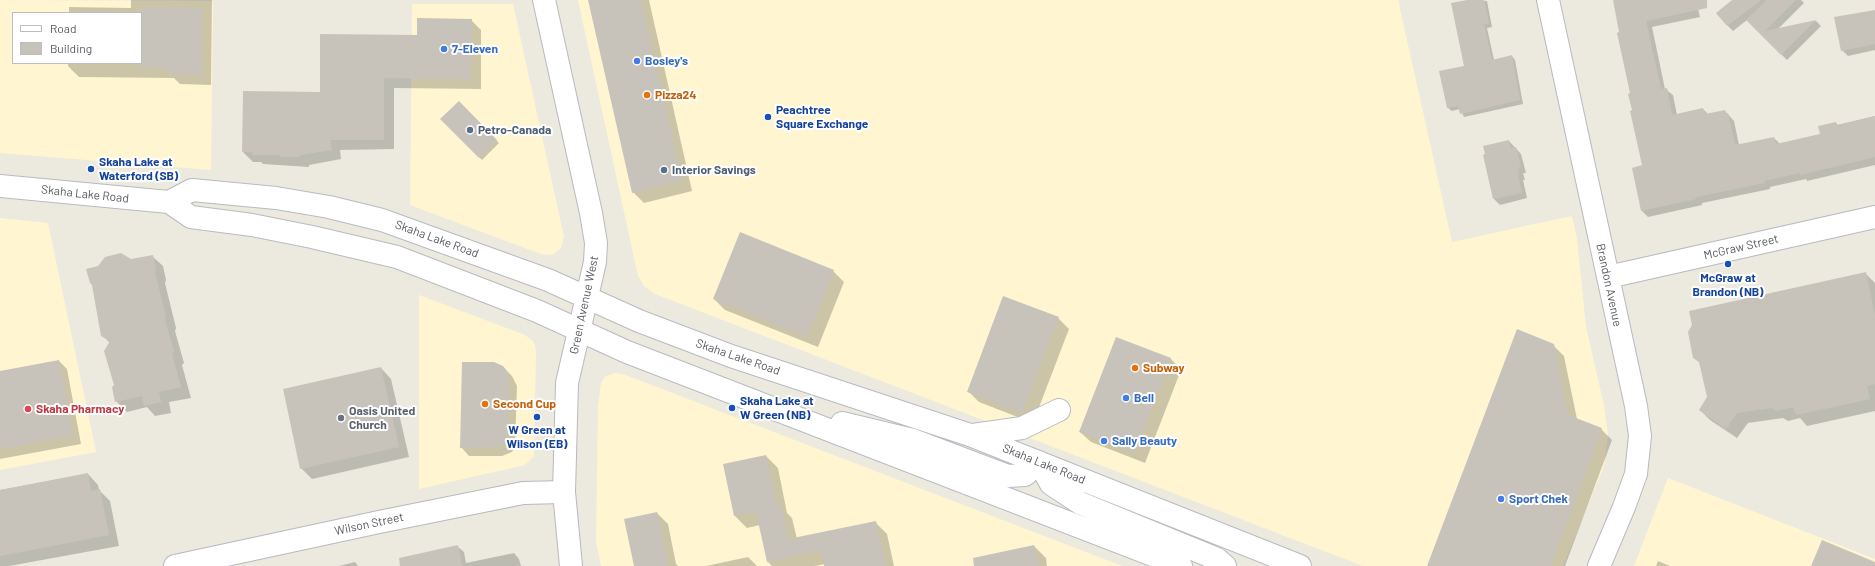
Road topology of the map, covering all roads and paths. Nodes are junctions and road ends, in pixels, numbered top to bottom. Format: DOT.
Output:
graph roads {
  1 [pos="544,0"];
  2 [pos="1548,0"];
  3 [pos="0,186"];
  4 [pos="170,202"];
  5 [pos="1875,217"];
  6 [pos="1608,277"];
  7 [pos="586,297"];
  8 [pos="579,330"];
  9 [pos="758,403"];
  10 [pos="1059,410"];
  11 [pos="970,435"];
  12 [pos="1039,462"];
  13 [pos="564,492"];
  14 [pos="216,561"];
  15 [pos="175,566"];
  16 [pos="571,566"];
  17 [pos="1181,566"];
  18 [pos="1225,566"];
  19 [pos="1300,566"];
  20 [pos="1599,566"];
  1 -- 7 [label="main road, Green Avenue West"];
  2 -- 6 [label="main road, Brandon Avenue"];
  3 -- 4 [label="main road, Skaha Lake Road"];
  4 -- 7 [label="main road, Skaha Lake Road"];
  4 -- 8 [label="main road"];
  5 -- 6 [label="main road, McGraw Street"];
  6 -- 20 [label="main road, Brandon Avenue"];
  7 -- 8 [label="main road, Green Avenue West"];
  7 -- 11 [label="main road, Skaha Lake Road"];
  8 -- 9 [label="main road"];
  8 -- 13 [label="main road, Green Avenue West"];
  9 -- 12 [label="main road"];
  9 -- 17 [label="main road"];
  10 -- 11 [label="main road"];
  11 -- 12 [label="main road, Skaha Lake Road"];
  12 -- 18 [label="main road"];
  12 -- 19 [label="main road, Skaha Lake Road"];
  13 -- 14 [label="main road, Wilson Street"];
  13 -- 16 [label="main road, Green Avenue West"];
  14 -- 15 [label="main road, Wilson Street"];
}
